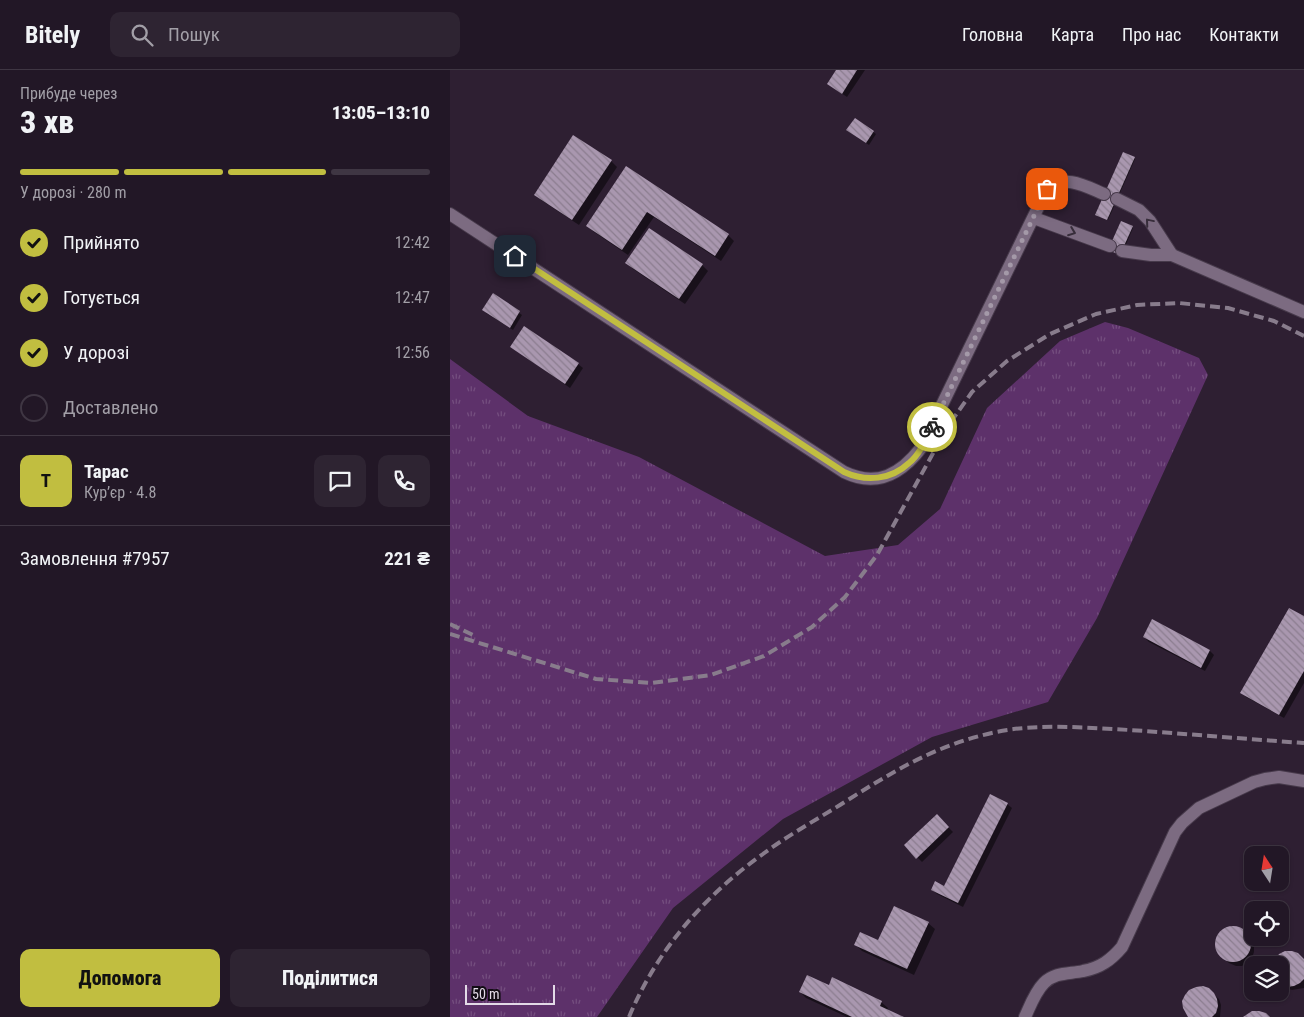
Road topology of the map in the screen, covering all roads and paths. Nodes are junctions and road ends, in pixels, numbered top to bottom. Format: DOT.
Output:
graph roads {
  1 [pos="1104,194"];
  2 [pos="1117,199"];
  3 [pos="450,214"];
  4 [pos="1034,218"];
  5 [pos="1172,254"];
  6 [pos="1304,312"];
  7 [pos="1304,781"];
  8 [pos="1025,1017"];
  1 -- 4 [label="street"];
  5 -- 2 [label="street, one-way"];
  3 -- 4 [label="street"];
  4 -- 5 [label="street, one-way"];
  5 -- 6 [label="street"];
  7 -- 8 [label="street"];
}
